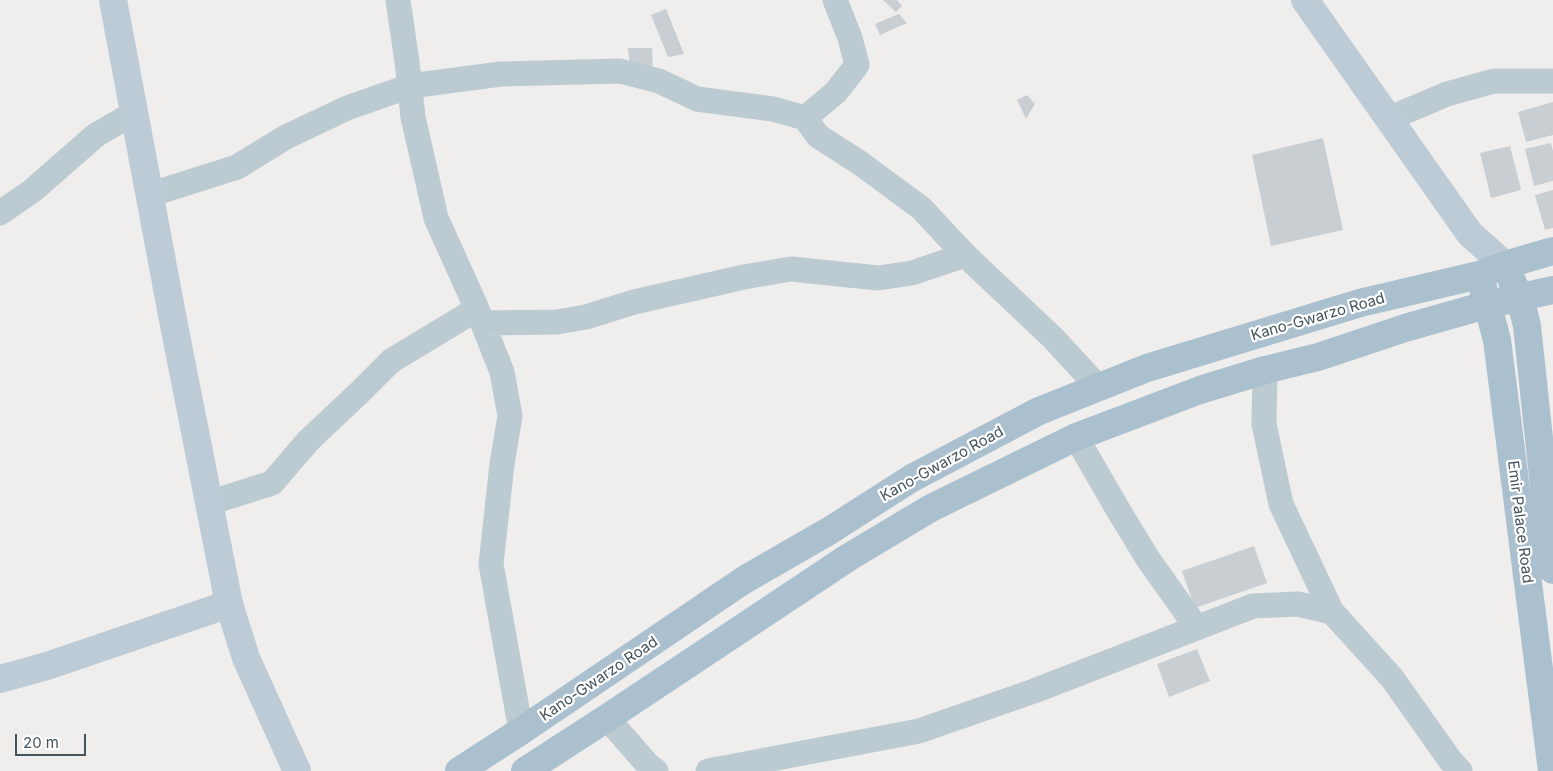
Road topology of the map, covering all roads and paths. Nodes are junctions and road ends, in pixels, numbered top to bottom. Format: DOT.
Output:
graph roads {
  1 [pos="113,0"];
  2 [pos="398,0"];
  3 [pos="835,0"];
  4 [pos="1304,0"];
  5 [pos="1553,81"];
  6 [pos="410,86"];
  7 [pos="134,113"];
  8 [pos="805,118"];
  9 [pos="1388,119"];
  10 [pos="149,195"];
  11 [pos="0,213"];
  12 [pos="1470,234"];
  13 [pos="1553,251"];
  14 [pos="966,255"];
  15 [pos="1505,265"];
  16 [pos="1479,274"];
  17 [pos="1553,290"];
  18 [pos="1520,298"];
  19 [pos="1486,305"];
  20 [pos="480,316"];
  21 [pos="1265,370"];
  22 [pos="1099,388"];
  23 [pos="1076,437"];
  24 [pos="209,503"];
  25 [pos="1553,570"];
  26 [pos="229,604"];
  27 [pos="1332,612"];
  28 [pos="1197,628"];
  29 [pos="0,679"];
  30 [pos="607,718"];
  31 [pos="521,731"];
  32 [pos="297,771"];
  33 [pos="459,771"];
  34 [pos="525,771"];
  35 [pos="656,771"];
  36 [pos="708,771"];
  37 [pos="1460,771"];
  38 [pos="1552,771"];
  1 -- 7 [label="street"];
  2 -- 6 [label="street"];
  3 -- 8 [label="street"];
  4 -- 9 [label="street"];
  5 -- 9 [label="street"];
  6 -- 8 [label="street"];
  6 -- 10 [label="street"];
  6 -- 20 [label="street"];
  7 -- 10 [label="street"];
  7 -- 11 [label="street"];
  8 -- 14 [label="street"];
  9 -- 12 [label="street"];
  10 -- 24 [label="street"];
  12 -- 15 [label="street"];
  12 -- 16 [label="street"];
  13 -- 15 [label="main road, Kano-Gwarzo Road"];
  14 -- 20 [label="street"];
  14 -- 22 [label="street"];
  15 -- 16 [label="main road, Kano-Gwarzo Road"];
  15 -- 18 [label="main road, Emir Palace Road"];
  16 -- 19 [label="main road, Emir Palace Road"];
  16 -- 22 [label="main road, Kano-Gwarzo Road"];
  17 -- 18 [label="main road"];
  18 -- 19 [label="main road"];
  18 -- 25 [label="main road, Emir Palace Road"];
  19 -- 21 [label="main road"];
  19 -- 38 [label="main road, Emir Palace Road"];
  20 -- 24 [label="street"];
  20 -- 31 [label="street"];
  21 -- 23 [label="main road"];
  21 -- 27 [label="street"];
  22 -- 31 [label="main road, Kano-Gwarzo Road"];
  23 -- 28 [label="street"];
  23 -- 30 [label="main road"];
  24 -- 26 [label="street"];
  26 -- 29 [label="street"];
  26 -- 32 [label="street"];
  27 -- 28 [label="street"];
  27 -- 37 [label="street"];
  28 -- 36 [label="street"];
  30 -- 34 [label="main road"];
  30 -- 35 [label="street"];
  31 -- 33 [label="main road, Kano-Gwarzo Road"];
}
